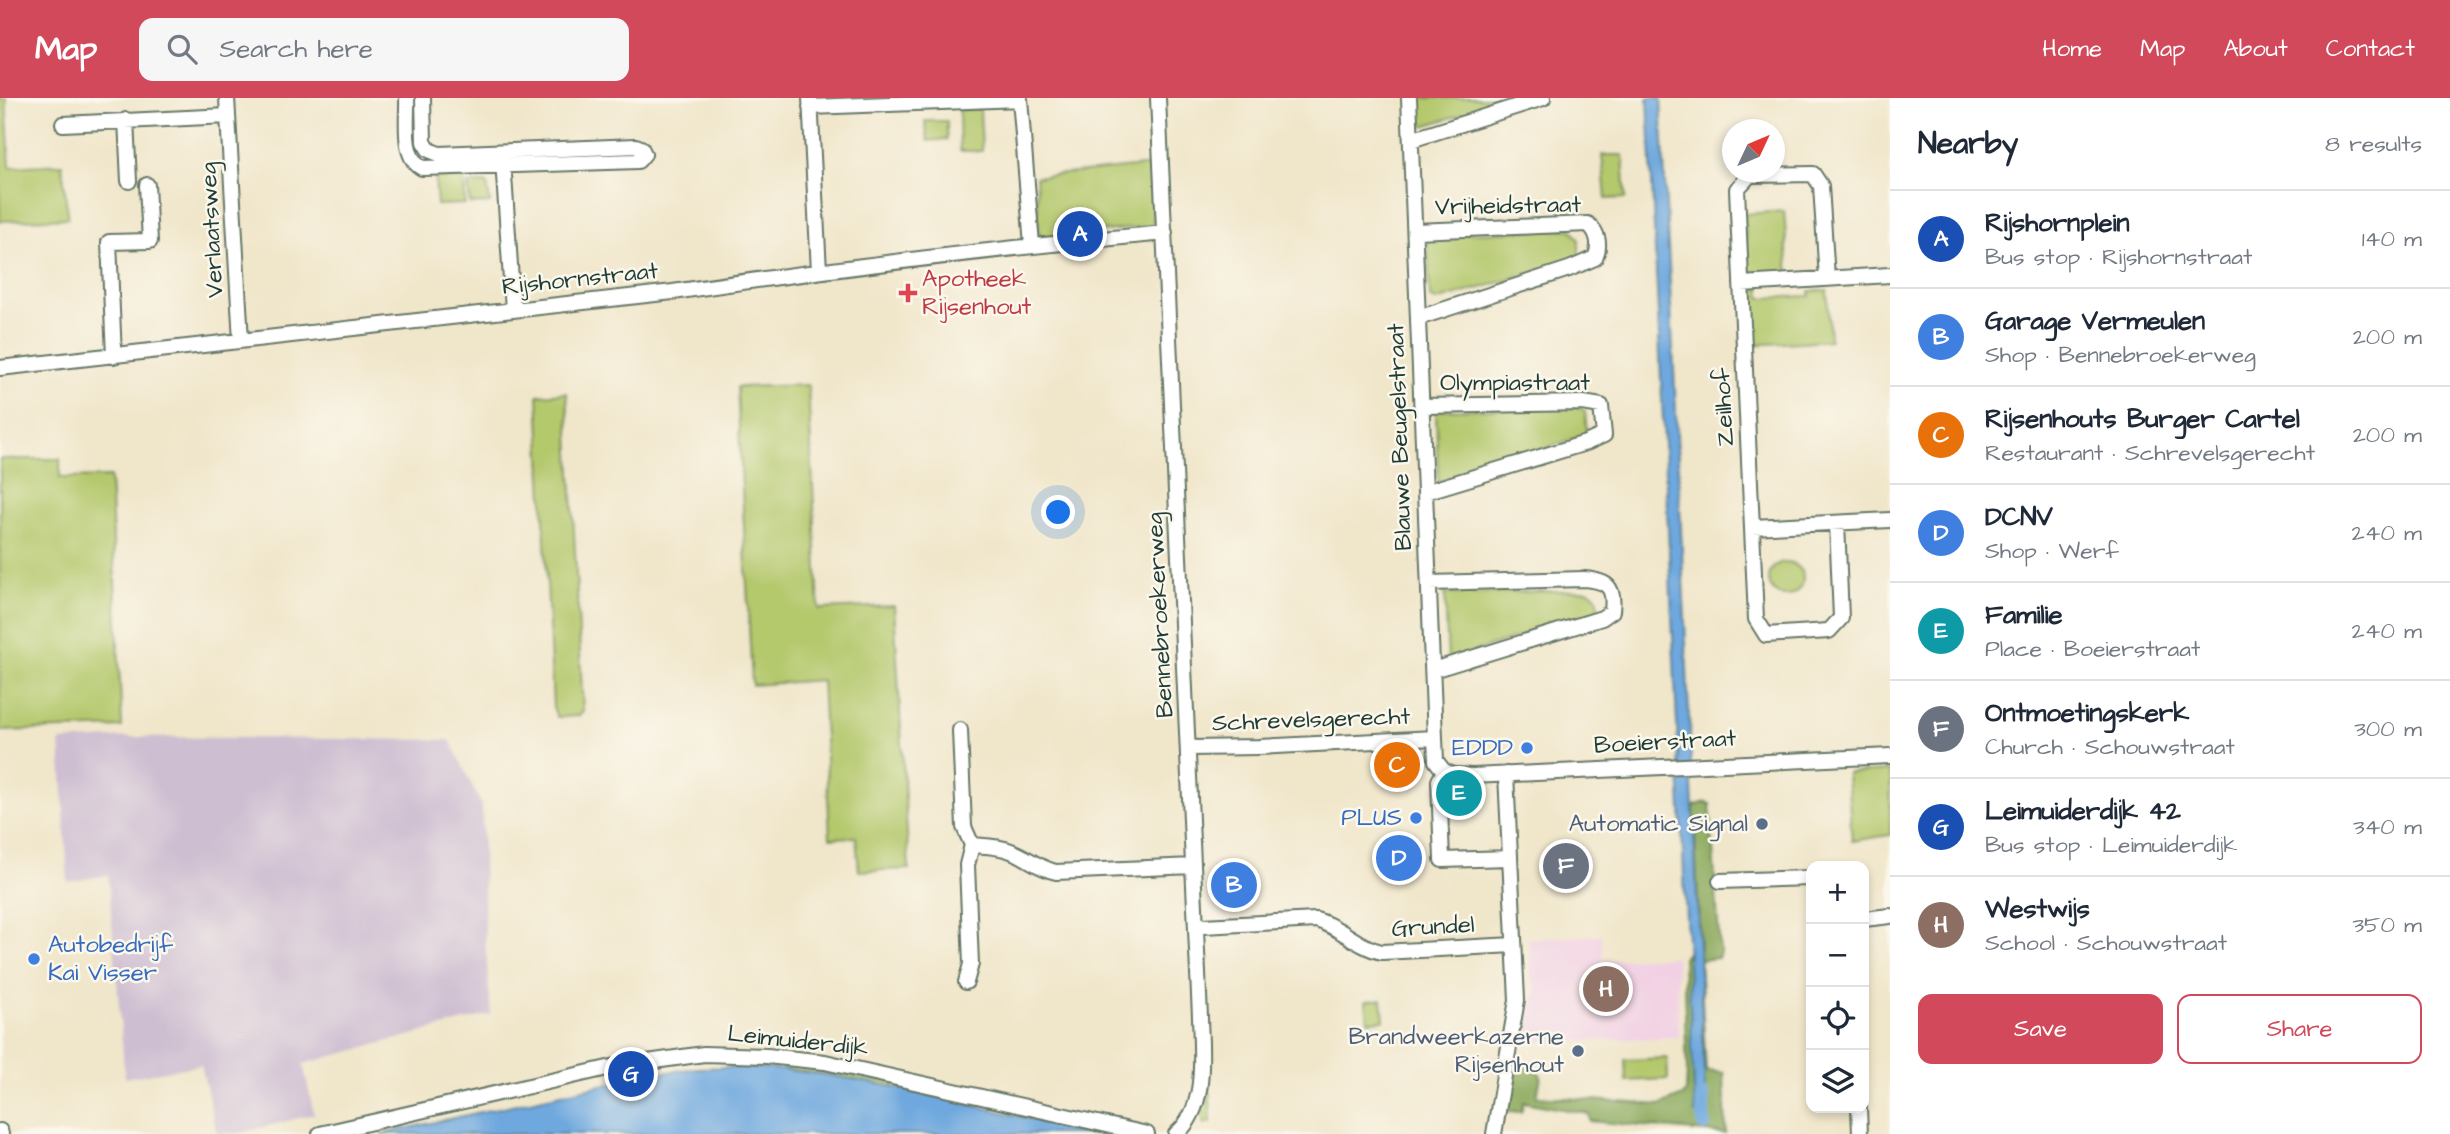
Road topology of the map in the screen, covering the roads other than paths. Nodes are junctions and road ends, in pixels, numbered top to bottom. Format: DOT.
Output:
graph roads {
  1 [pos="227,98"];
  2 [pos="407,98"];
  3 [pos="423,98"];
  4 [pos="1158,98"];
  5 [pos="1409,98"];
  6 [pos="1543,98"];
  7 [pos="810,103"];
  8 [pos="228,116"];
  9 [pos="126,120"];
  10 [pos="64,124"];
  11 [pos="1410,140"];
  12 [pos="429,150"];
  13 [pos="503,152"];
  14 [pos="415,164"];
  15 [pos="504,167"];
  16 [pos="129,181"];
  17 [pos="147,185"];
  18 [pos="1415,231"];
  19 [pos="1165,233"];
  20 [pos="1032,245"];
  21 [pos="819,271"];
  22 [pos="1890,275"];
  23 [pos="1827,279"];
  24 [pos="1741,284"];
  25 [pos="513,310"];
  26 [pos="1418,318"];
  27 [pos="241,341"];
  28 [pos="114,356"];
  29 [pos="0,368"];
  30 [pos="1422,406"];
  31 [pos="1425,492"];
  32 [pos="1890,520"];
  33 [pos="1837,523"];
  34 [pos="1752,527"];
  35 [pos="1429,583"];
  36 [pos="1433,670"];
  37 [pos="960,730"];
  38 [pos="1435,737"];
  39 [pos="1189,748"];
  40 [pos="1890,756"];
  41 [pos="1444,771"];
  42 [pos="1506,774"];
  43 [pos="972,845"];
  44 [pos="1510,858"];
  45 [pos="1193,866"];
  46 [pos="1806,878"];
  47 [pos="1720,881"];
  48 [pos="1890,916"];
  49 [pos="1869,918"];
  50 [pos="1196,922"];
  51 [pos="1514,945"];
  52 [pos="966,982"];
  53 [pos="1859,1113"];
  54 [pos="1185,1132"];
  55 [pos="320,1134"];
  56 [pos="1147,1134"];
  57 [pos="1494,1134"];
  58 [pos="1860,1134"];
  1 -- 8 [label="street, Verlaatsweg"];
  2 -- 14 [label="street"];
  3 -- 12 [label="street"];
  4 -- 19 [label="street, Bennebroekerweg"];
  5 -- 11 [label="street, Blauwe Beugelstraat"];
  6 -- 11 [label="street"];
  7 -- 20 [label="street"];
  7 -- 21 [label="street"];
  8 -- 9 [label="street"];
  8 -- 27 [label="street, Verlaatsweg"];
  9 -- 10 [label="street"];
  9 -- 16 [label="street"];
  11 -- 18 [label="street, Blauwe Beugelstraat"];
  12 -- 13 [label="street"];
  12 -- 14 [label="street"];
  13 -- 15 [label="street"];
  13 -- 15 [label="street"];
  14 -- 15 [label="street"];
  15 -- 25 [label="street"];
  17 -- 28 [label="street"];
  18 -- 26 [label="street, Blauwe Beugelstraat"];
  18 -- 26 [label="street, Vrijheidstraat"];
  19 -- 20 [label="street, Rijshornstraat"];
  19 -- 39 [label="street, Bennebroekerweg"];
  20 -- 21 [label="street, Rijshornstraat"];
  21 -- 25 [label="street, Rijshornstraat"];
  22 -- 23 [label="street"];
  23 -- 24 [label="street"];
  23 -- 24 [label="street, Zeilhof"];
  24 -- 34 [label="street, Zeilhof"];
  25 -- 27 [label="street, Rijshornstraat"];
  26 -- 30 [label="street, Blauwe Beugelstraat"];
  27 -- 28 [label="street, Rijshornstraat"];
  28 -- 29 [label="street, Rijshornstraat"];
  30 -- 31 [label="street, Blauwe Beugelstraat"];
  30 -- 31 [label="street, Olympiastraat"];
  31 -- 35 [label="street, Blauwe Beugelstraat"];
  32 -- 33 [label="street"];
  33 -- 34 [label="street"];
  33 -- 34 [label="street, Zeilhof"];
  35 -- 36 [label="street, Blauwe Beugelstraat"];
  35 -- 36 [label="street"];
  36 -- 38 [label="street, Blauwe Beugelstraat"];
  37 -- 43 [label="street"];
  38 -- 39 [label="street, Schrevelsgerecht"];
  38 -- 41 [label="street, Blauwe Beugelstraat"];
  39 -- 45 [label="street, Bennebroekerweg"];
  40 -- 42 [label="street, Boeierstraat"];
  41 -- 42 [label="street, Boeierstraat"];
  41 -- 44 [label="street"];
  42 -- 44 [label="street"];
  43 -- 45 [label="street"];
  43 -- 52 [label="street"];
  44 -- 51 [label="street"];
  45 -- 50 [label="street, Bennebroekerweg"];
  46 -- 47 [label="street"];
  48 -- 49 [label="street"];
  50 -- 51 [label="street, Grundel"];
  50 -- 54 [label="street, Bennebroekerweg"];
  51 -- 57 [label="street"];
  53 -- 58 [label="street"];
  55 -- 56 [label="street, Leimuiderdijk"];
}
